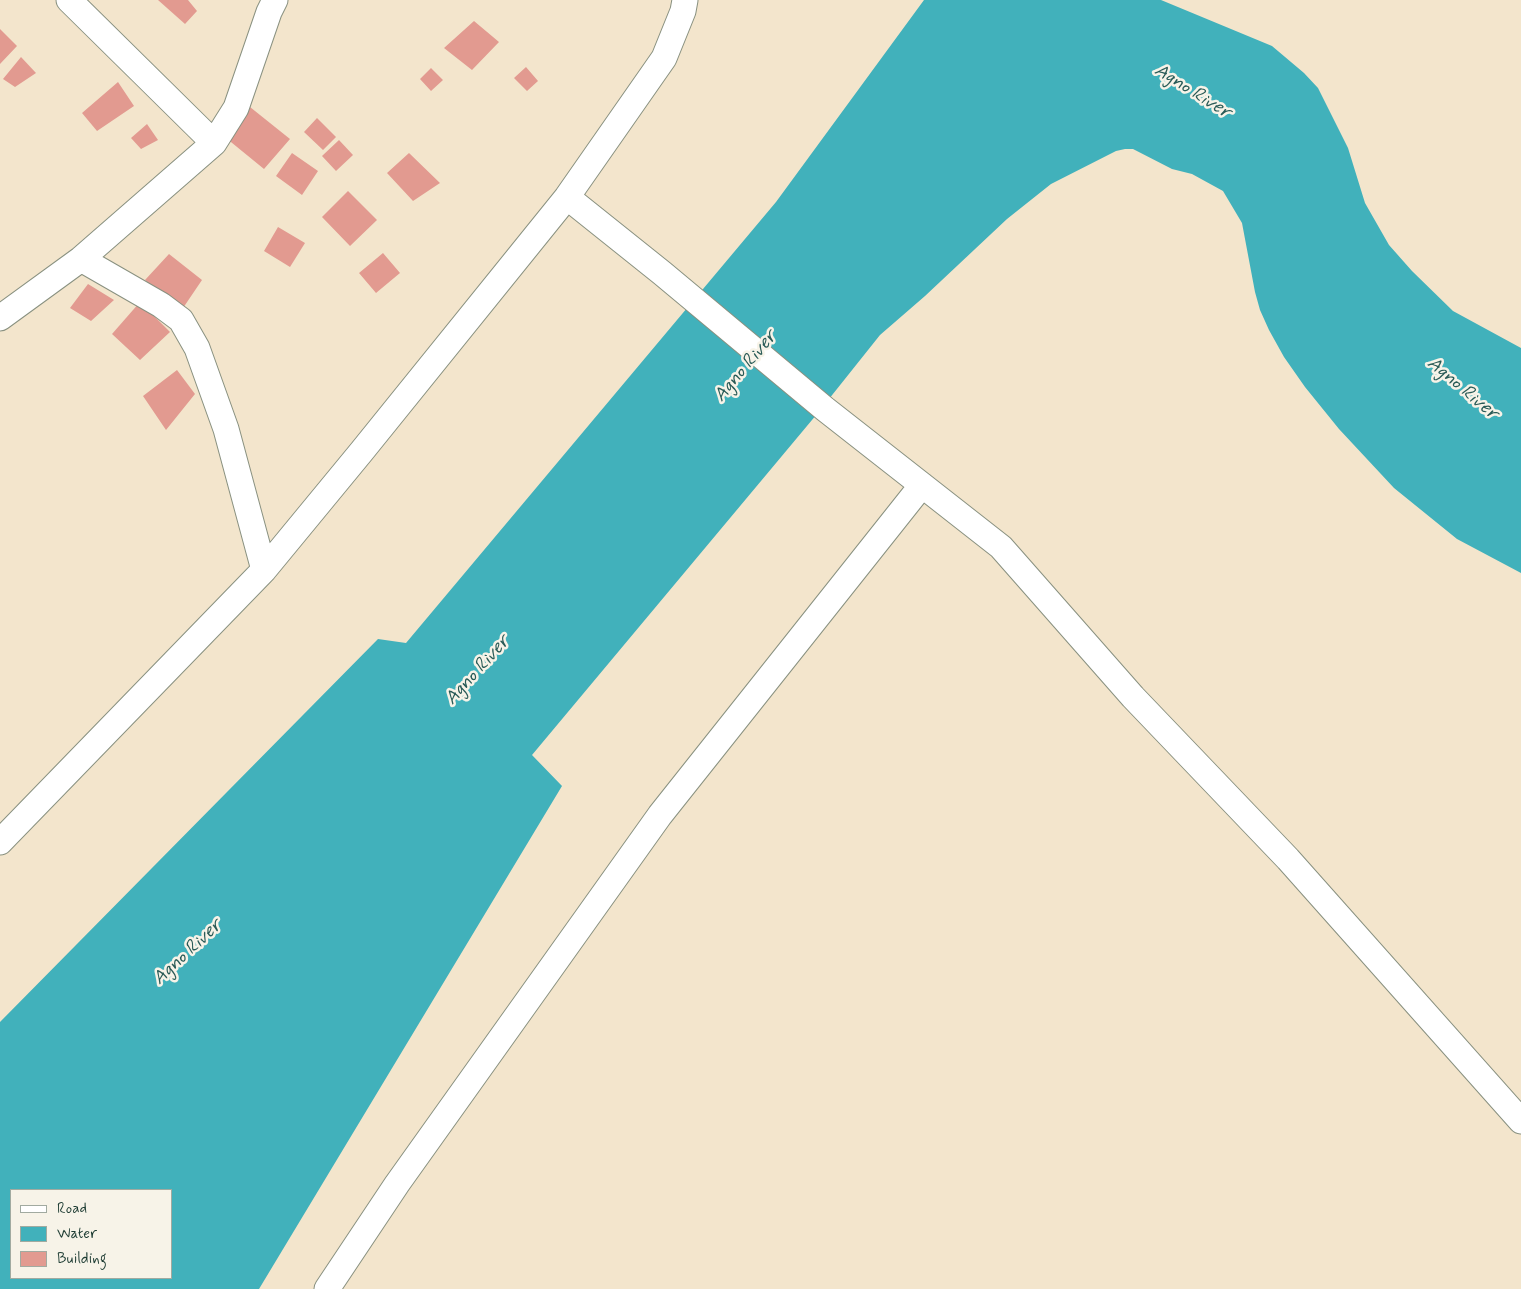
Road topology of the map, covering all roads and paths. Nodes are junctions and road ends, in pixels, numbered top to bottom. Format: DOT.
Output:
graph roads {
  1 [pos="69,0"];
  2 [pos="275,0"];
  3 [pos="685,0"];
  4 [pos="214,143"];
  5 [pos="566,197"];
  6 [pos="81,259"];
  7 [pos="0,318"];
  8 [pos="922,485"];
  9 [pos="264,570"];
  10 [pos="0,842"];
  11 [pos="1521,1120"];
  12 [pos="326,1289"];
  1 -- 4 [label="street"];
  2 -- 4 [label="street"];
  3 -- 5 [label="street"];
  4 -- 6 [label="street"];
  5 -- 8 [label="street"];
  5 -- 9 [label="street"];
  6 -- 7 [label="street"];
  6 -- 9 [label="street"];
  8 -- 11 [label="street"];
  8 -- 12 [label="street"];
  9 -- 10 [label="street"];
}
